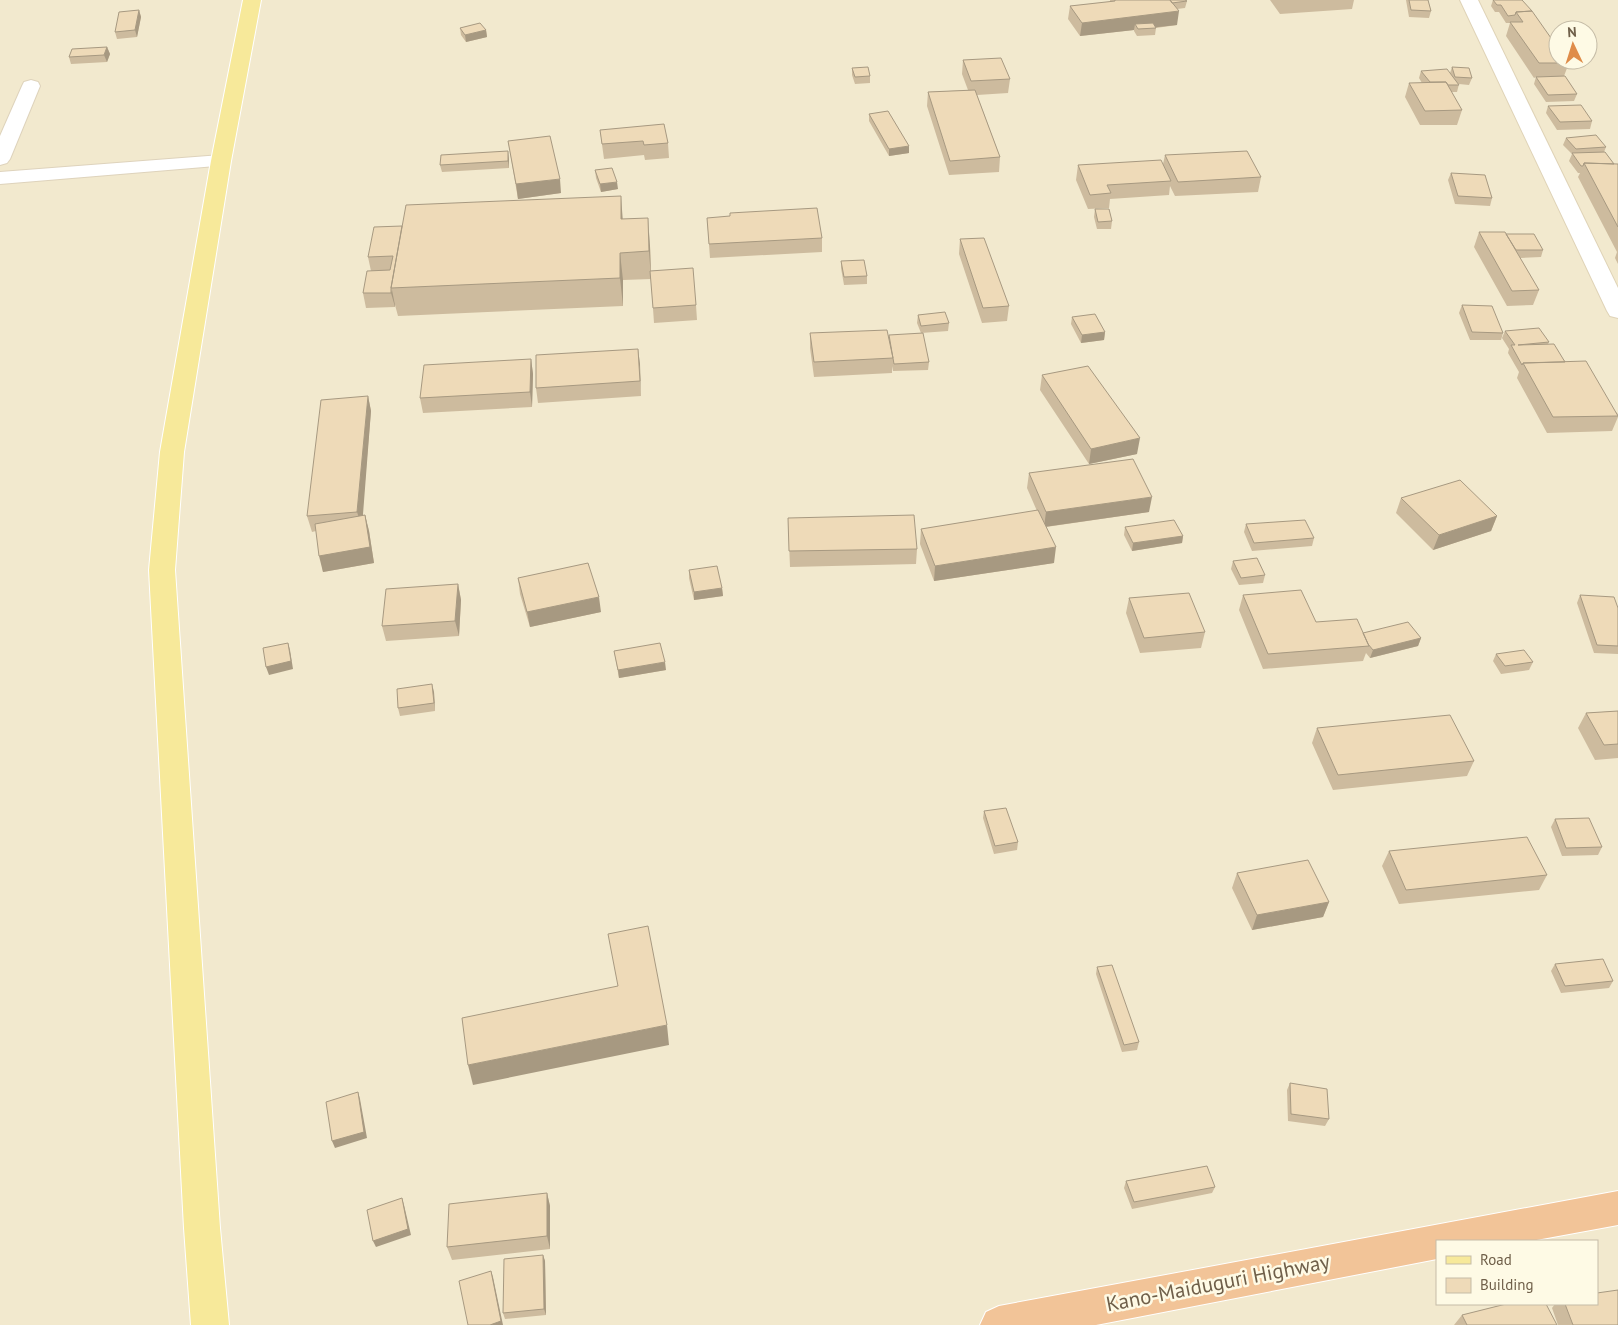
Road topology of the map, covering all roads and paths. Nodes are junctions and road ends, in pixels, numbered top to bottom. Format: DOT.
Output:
graph roads {
  1 [pos="252,0"];
  2 [pos="1470,0"];
  3 [pos="31,86"];
  4 [pos="0,159"];
  5 [pos="221,161"];
  6 [pos="0,178"];
  7 [pos="1618,311"];
  8 [pos="1618,1208"];
  9 [pos="1442,1240"];
  10 [pos="1436,1241"];
  11 [pos="210,1325"];
  12 [pos="999,1325"];
  1 -- 5 [label="main road"];
  2 -- 7 [label="street"];
  3 -- 4 [label="street"];
  5 -- 6 [label="street"];
  5 -- 11 [label="main road"];
  8 -- 9 [label="highway, Kano-Maiduguri Highway"];
  10 -- 12 [label="highway, Kano-Maiduguri Highway"];
}
